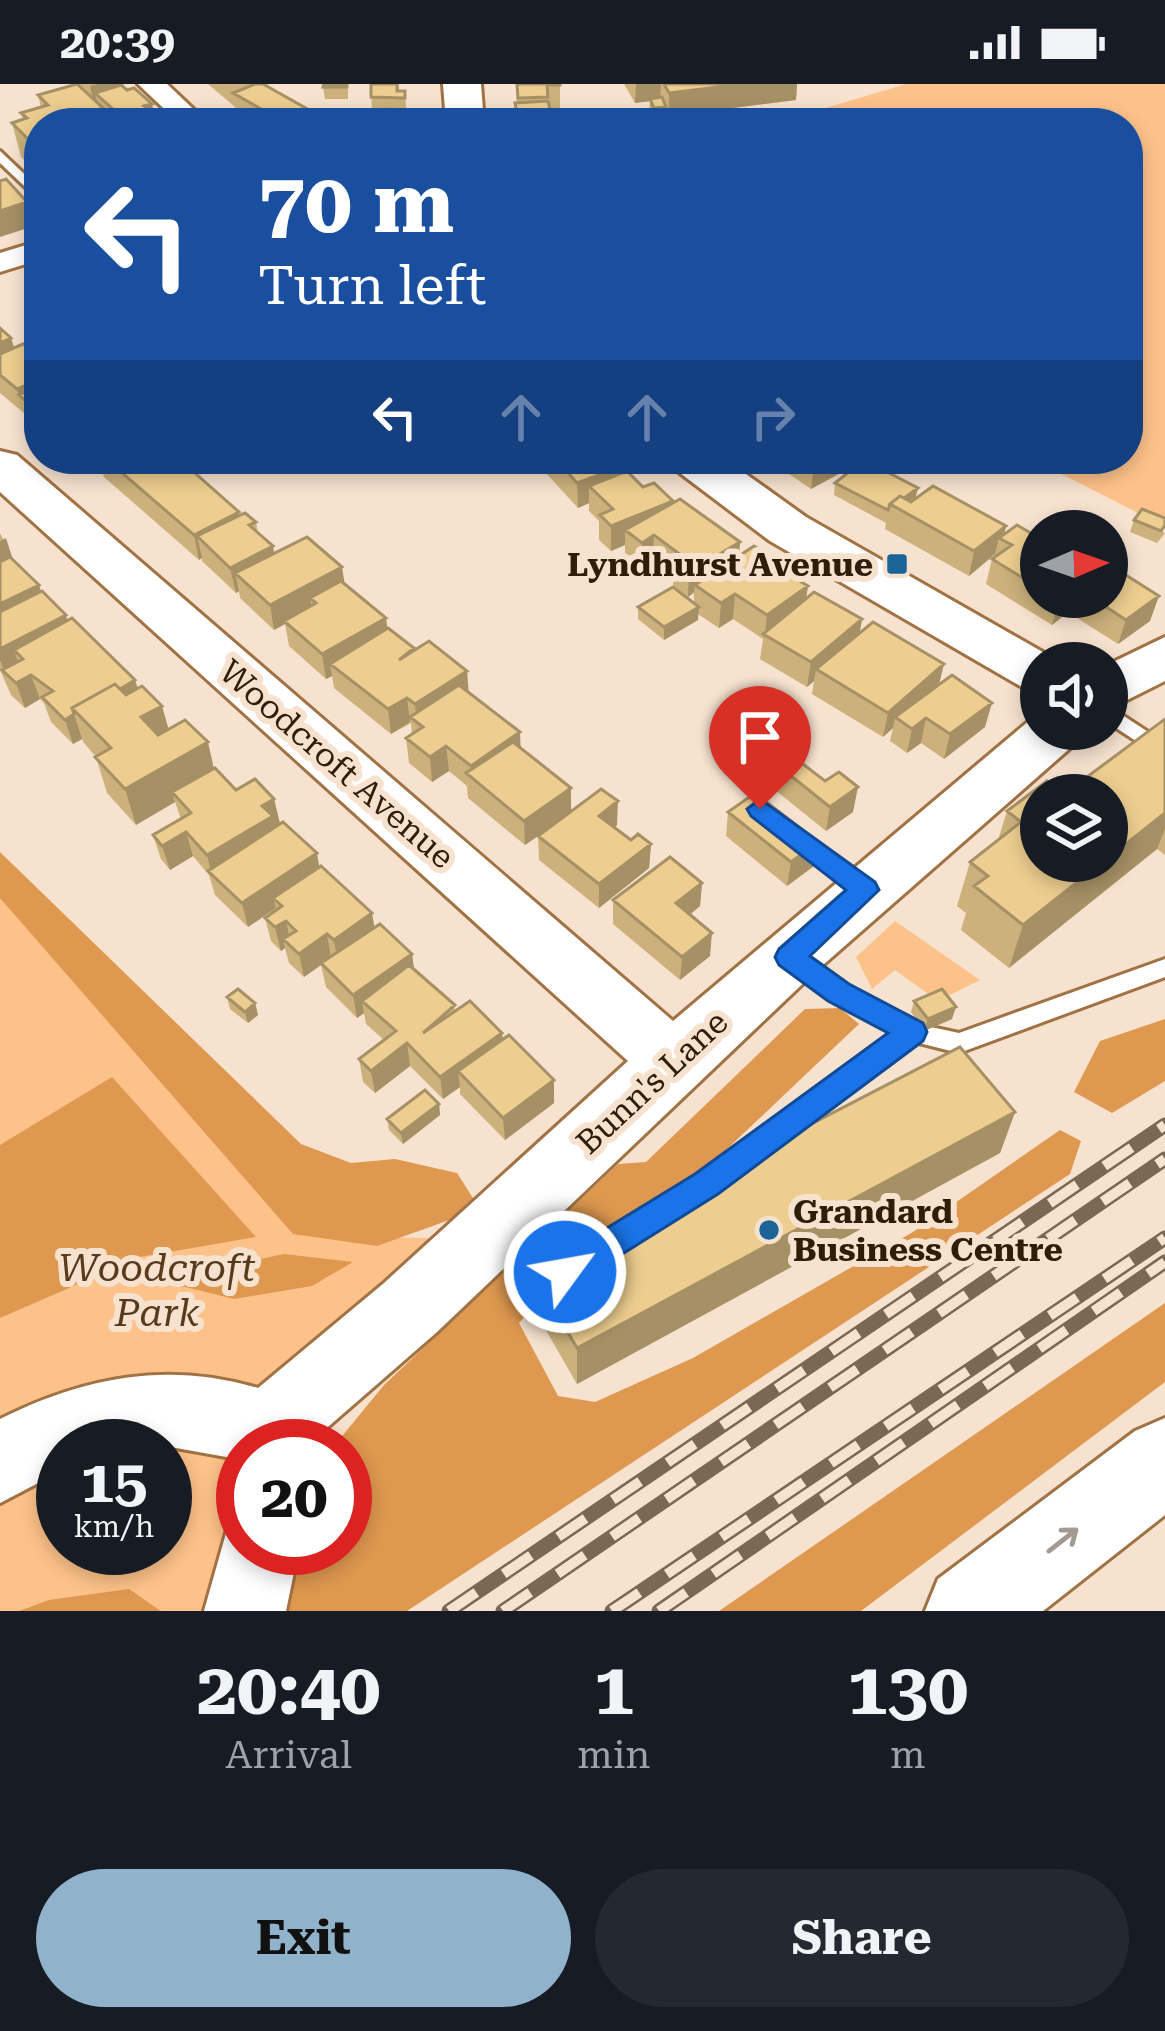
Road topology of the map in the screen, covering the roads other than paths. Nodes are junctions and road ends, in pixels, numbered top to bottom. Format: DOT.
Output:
graph roads {
  1 [pos="151,84"];
  2 [pos="178,108"];
  3 [pos="18,146"];
  4 [pos="0,154"];
  5 [pos="24,180"];
  6 [pos="0,466"];
  7 [pos="713,474"];
  8 [pos="1165,656"];
  9 [pos="1020,661"];
  10 [pos="1128,678"];
  11 [pos="1128,727"];
  12 [pos="1032,750"];
  13 [pos="1165,753"];
  14 [pos="777,821"];
  15 [pos="865,890"];
  16 [pos="790,957"];
  17 [pos="1165,968"];
  18 [pos="912,1032"];
  19 [pos="673,1061"];
  20 [pos="686,1197"];
  21 [pos="220,1419"];
  22 [pos="287,1419"];
  23 [pos="1165,1461"];
  24 [pos="0,1464"];
  25 [pos="253,1575"];
  26 [pos="245,1611"];
  27 [pos="970,1611"];
  1 -- 2 [label="street"];
  3 -- 4 [label="lane"];
  4 -- 5 [label="lane"];
  6 -- 19 [label="street, Woodcroft Avenue"];
  7 -- 9 [label="street"];
  8 -- 10 [label="street"];
  11 -- 13 [label="lane"];
  12 -- 15 [label="street, Bunn's Lane"];
  14 -- 15 [label="lane"];
  15 -- 16 [label="street, Bunn's Lane"];
  16 -- 18 [label="lane"];
  16 -- 19 [label="street, Bunn's Lane"];
  17 -- 18 [label="lane"];
  18 -- 20 [label="lane"];
  19 -- 22 [label="street, Bunn's Lane"];
  21 -- 24 [label="street"];
  27 -- 23 [label="highway, one-way"];
  25 -- 26 [label="street"];
}
